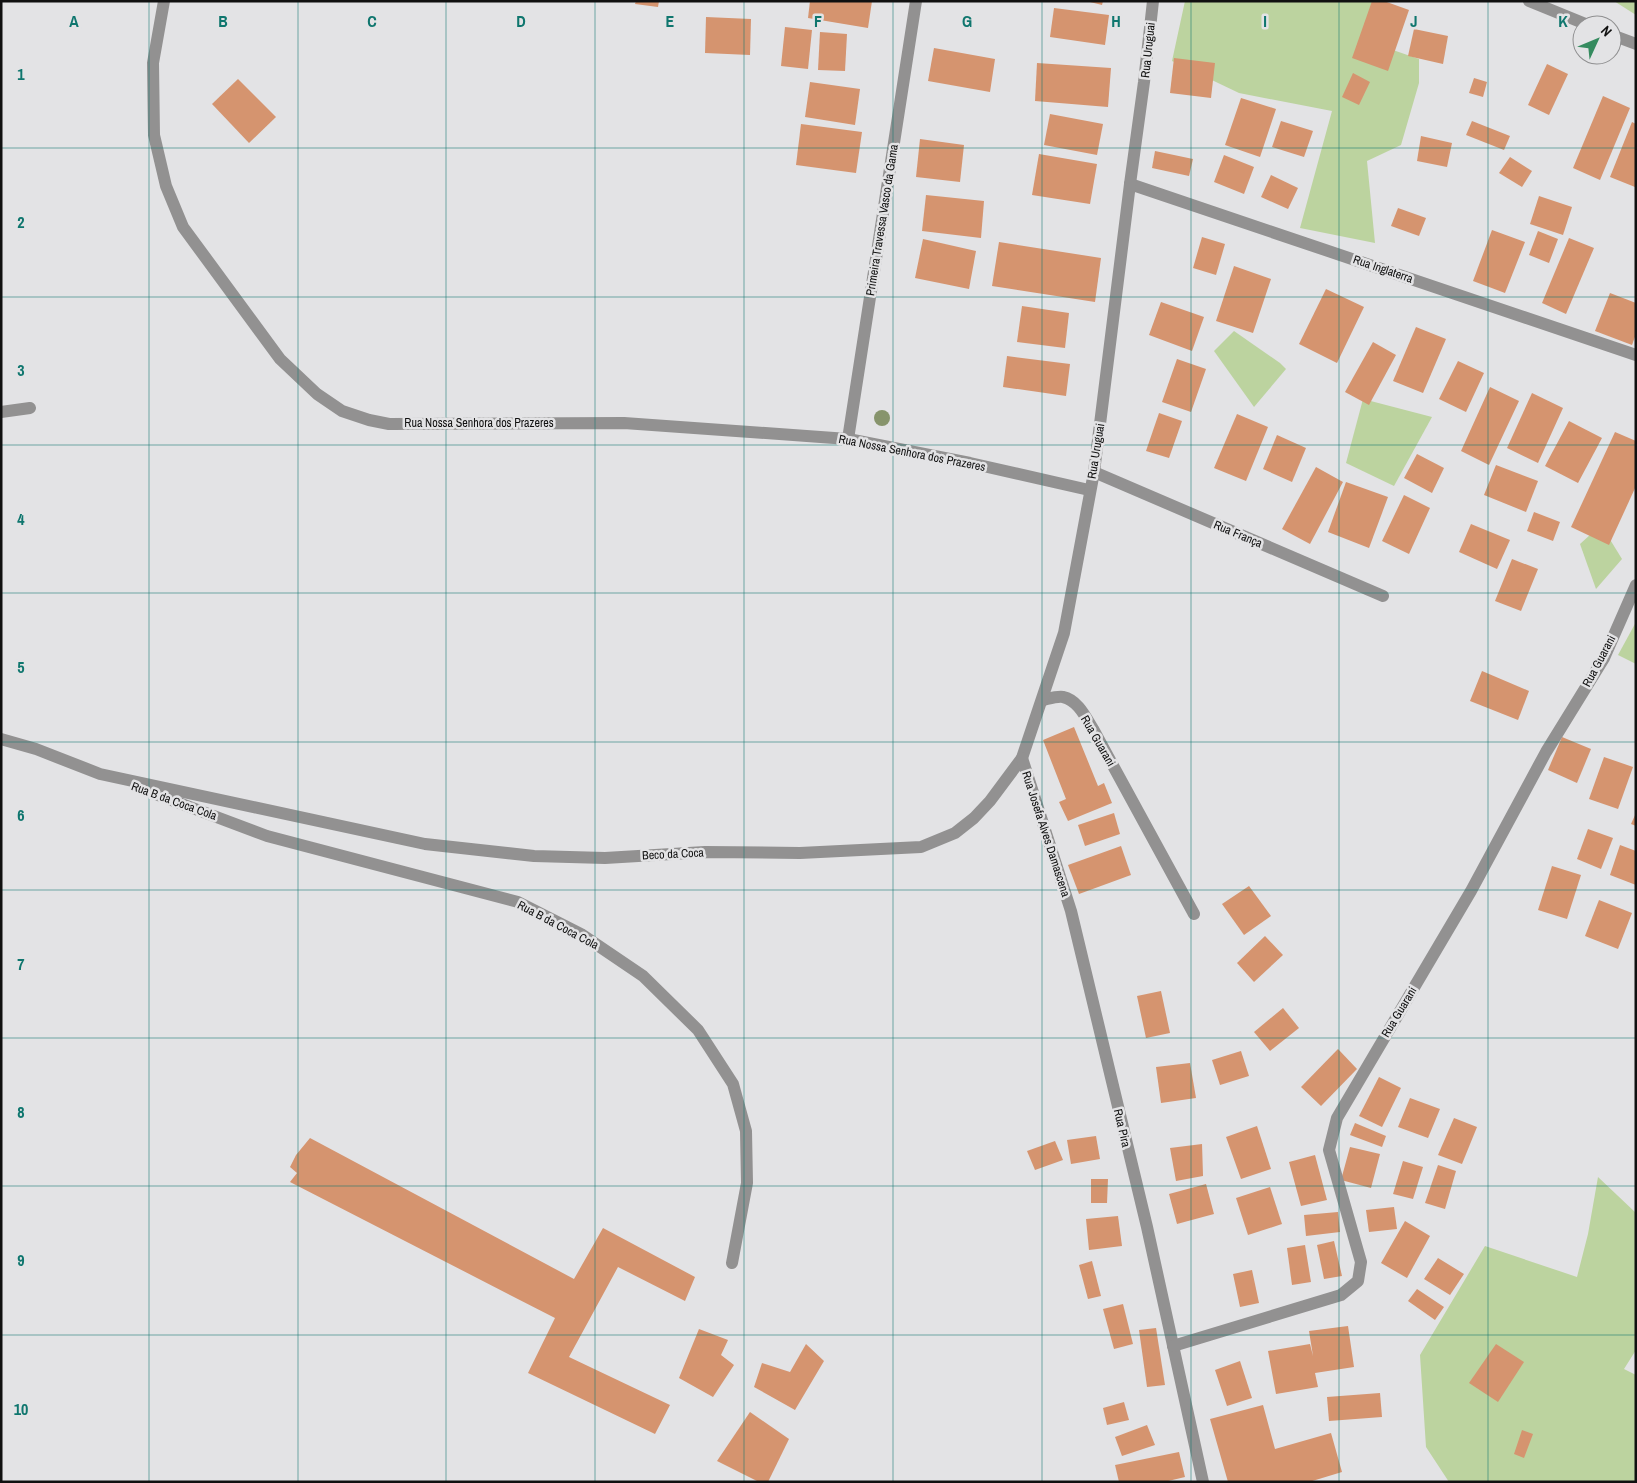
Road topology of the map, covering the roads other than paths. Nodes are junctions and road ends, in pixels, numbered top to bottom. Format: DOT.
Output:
graph roads {
  1 [pos="164,1"];
  2 [pos="916,1"];
  3 [pos="1153,1"];
  4 [pos="1529,1"];
  5 [pos="1572,18"];
  6 [pos="1622,39"];
  7 [pos="1636,44"];
  8 [pos="1130,184"];
  9 [pos="1636,355"];
  10 [pos="30,408"];
  11 [pos="1,412"];
  12 [pos="848,439"];
  13 [pos="1094,472"];
  14 [pos="1089,490"];
  15 [pos="1636,585"];
  16 [pos="1383,596"];
  17 [pos="1043,700"];
  18 [pos="1,739"];
  19 [pos="1022,758"];
  20 [pos="100,774"];
  21 [pos="426,844"];
  22 [pos="921,847"];
  23 [pos="1071,911"];
  24 [pos="1194,914"];
  25 [pos="732,1263"];
  26 [pos="1173,1346"];
  27 [pos="1203,1482"];
  1 -- 12 [label="street, Rua Nossa Senhora dos Prazeres"];
  2 -- 12 [label="street, Primeira Travessa Vasco da Gama"];
  3 -- 8 [label="street, Rua Uruguai"];
  4 -- 5 [label="street"];
  6 -- 7 [label="street"];
  8 -- 9 [label="street, Rua Inglaterra"];
  8 -- 13 [label="street, Rua Uruguai"];
  10 -- 11 [label="street"];
  12 -- 14 [label="street, Rua Nossa Senhora dos Prazeres"];
  13 -- 14 [label="street, Rua Uruguai"];
  13 -- 16 [label="street, Rua França"];
  14 -- 17 [label="street, Rua Uruguai"];
  15 -- 26 [label="street, Rua Guarani"];
  17 -- 19 [label="street, Rua Uruguai"];
  17 -- 24 [label="street, Rua Guarani"];
  18 -- 20 [label="street, Rua B da Coca Cola"];
  19 -- 22 [label="street, Rua Uruguai"];
  19 -- 23 [label="street, Rua Josefa Alves Damascena"];
  20 -- 21 [label="street, Rua B da Coca Cola"];
  20 -- 25 [label="street, Rua B da Coca Cola"];
  21 -- 22 [label="street, Beco da Coca"];
  23 -- 26 [label="street, Rua Pira"];
  26 -- 27 [label="street"];
}
